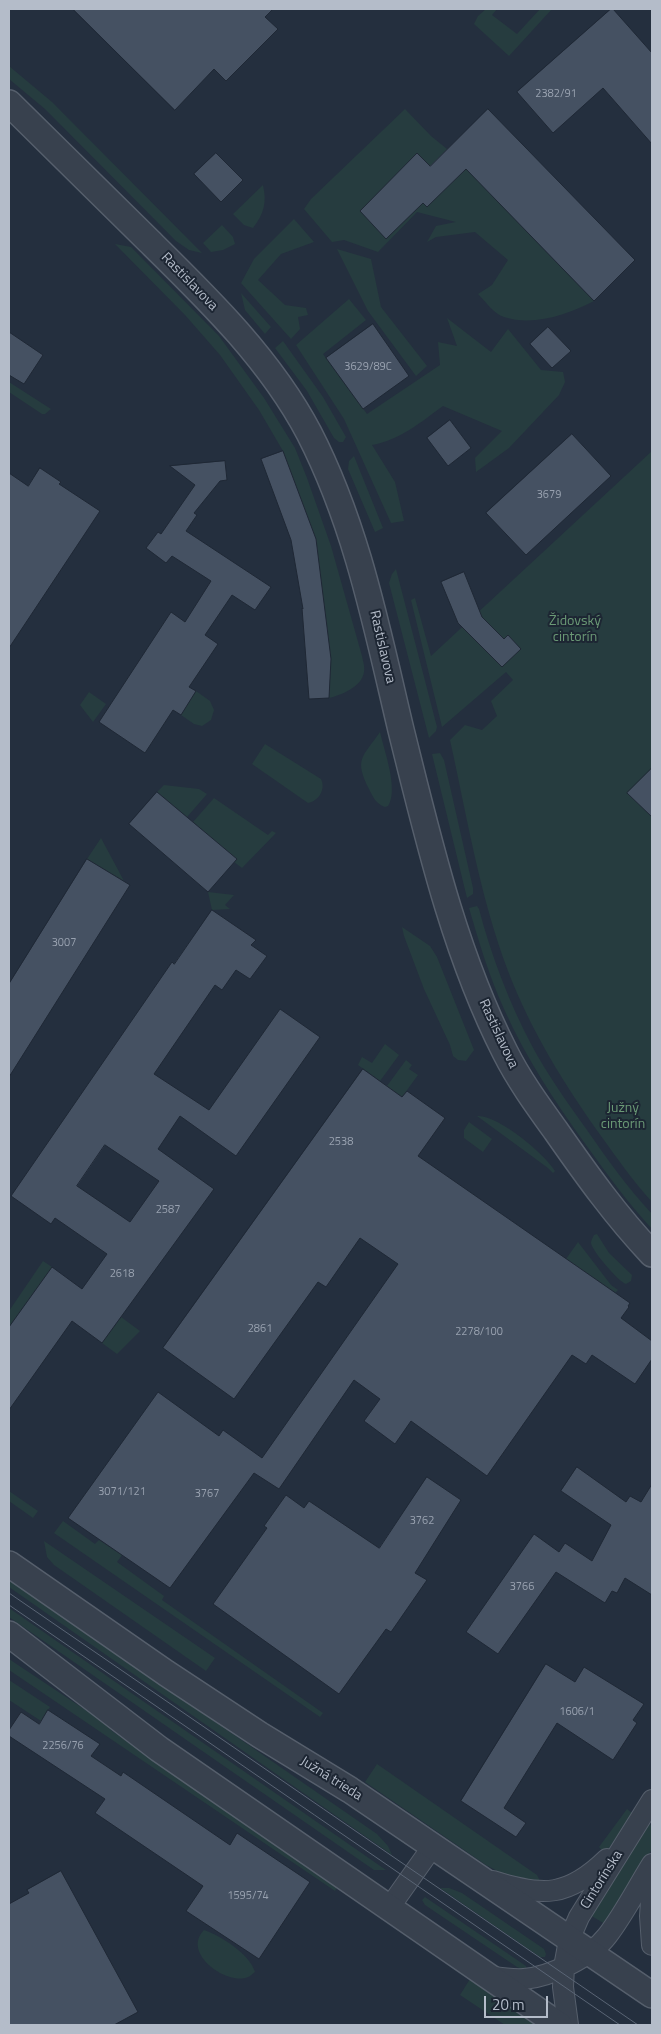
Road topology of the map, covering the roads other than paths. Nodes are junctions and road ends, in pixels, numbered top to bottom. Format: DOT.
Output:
graph roads {
  1 [pos="9,103"];
  2 [pos="652,1254"];
  3 [pos="9,1564"];
  4 [pos="9,1634"];
  5 [pos="652,1800"];
  6 [pos="627,1840"];
  7 [pos="433,1846"];
  8 [pos="652,1864"];
  9 [pos="480,1877"];
  10 [pos="652,1888"];
  11 [pos="389,1908"];
  12 [pos="652,1944"];
  13 [pos="579,1946"];
  14 [pos="564,1967"];
  15 [pos="485,1975"];
  16 [pos="652,1995"];
  17 [pos="559,2025"];
  18 [pos="568,2025"];
  1 -- 2 [label="street, Rastislavova"];
  3 -- 7 [label="street, Južná trieda"];
  4 -- 11 [label="street"];
  5 -- 6 [label="street, Cintorínska"];
  6 -- 9 [label="street"];
  6 -- 13 [label="street, Cintorínska"];
  7 -- 9 [label="street, Južná trieda"];
  7 -- 11 [label="street"];
  8 -- 13 [label="street"];
  9 -- 13 [label="street, Južná trieda"];
  10 -- 12 [label="street"];
  11 -- 15 [label="street"];
  13 -- 14 [label="street"];
  13 -- 16 [label="street, Južná trieda"];
  14 -- 15 [label="street"];
  14 -- 18 [label="street"];
  15 -- 17 [label="street"];
}
